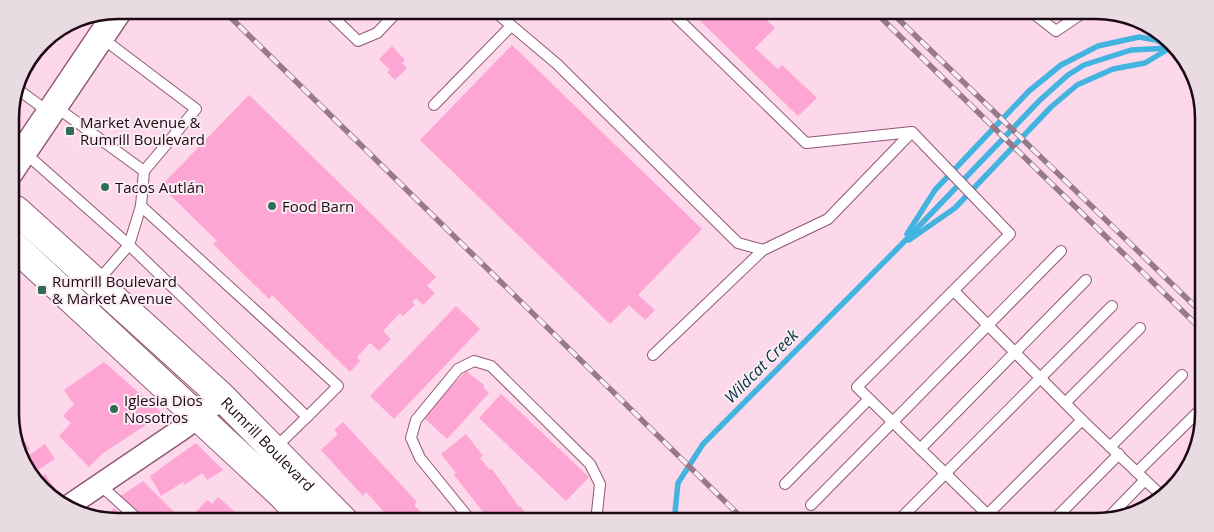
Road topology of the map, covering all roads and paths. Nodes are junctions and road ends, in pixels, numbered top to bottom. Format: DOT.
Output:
graph roads {
  1 [pos="114,19"];
  2 [pos="335,19"];
  3 [pos="390,19"];
  4 [pos="503,19"];
  5 [pos="677,19"];
  6 [pos="1041,19"];
  7 [pos="1074,19"];
  8 [pos="511,26"];
  9 [pos="102,38"];
  10 [pos="22,92"];
  11 [pos="434,105"];
  12 [pos="53,110"];
  13 [pos="912,132"];
  14 [pos="19,159"];
  15 [pos="19,164"];
  16 [pos="144,171"];
  17 [pos="141,206"];
  18 [pos="19,213"];
  19 [pos="129,246"];
  20 [pos="763,250"];
  21 [pos="19,251"];
  22 [pos="1061,251"];
  23 [pos="1086,280"];
  24 [pos="96,282"];
  25 [pos="954,290"];
  26 [pos="1112,306"];
  27 [pos="988,325"];
  28 [pos="1140,328"];
  29 [pos="1014,351"];
  30 [pos="653,354"];
  31 [pos="1182,375"];
  32 [pos="1040,378"];
  33 [pos="223,398"];
  34 [pos="869,398"];
  35 [pos="1065,402"];
  36 [pos="1195,415"];
  37 [pos="197,417"];
  38 [pos="307,417"];
  39 [pos="1082,420"];
  40 [pos="893,422"];
  41 [pos="1110,447"];
  42 [pos="274,448"];
  43 [pos="920,449"];
  44 [pos="1119,454"];
  45 [pos="1136,472"];
  46 [pos="946,474"];
  47 [pos="1145,480"];
  48 [pos="99,484"];
  49 [pos="785,484"];
  50 [pos="1158,492"];
  51 [pos="73,503"];
  52 [pos="811,505"];
  53 [pos="1115,511"];
  54 [pos="131,513"];
  55 [pos="299,513"];
  56 [pos="336,513"];
  57 [pos="465,513"];
  58 [pos="597,513"];
  59 [pos="906,513"];
  60 [pos="982,513"];
  61 [pos="993,513"];
  62 [pos="1061,513"];
  1 -- 9 [label="street"];
  2 -- 3 [label="lane"];
  4 -- 8 [label="lane"];
  5 -- 13 [label="lane"];
  6 -- 7 [label="lane"];
  8 -- 11 [label="lane"];
  8 -- 20 [label="lane"];
  9 -- 12 [label="street"];
  9 -- 16 [label="lane"];
  10 -- 12 [label="lane"];
  12 -- 14 [label="street"];
  12 -- 16 [label="lane"];
  13 -- 20 [label="lane"];
  13 -- 25 [label="lane"];
  15 -- 19 [label="lane"];
  16 -- 17 [label="lane"];
  17 -- 19 [label="lane"];
  17 -- 38 [label="lane"];
  18 -- 24 [label="main road, Rumrill Boulevard"];
  19 -- 24 [label="lane"];
  19 -- 38 [label="lane"];
  20 -- 30 [label="lane"];
  21 -- 37 [label="main road, Rumrill Boulevard"];
  22 -- 27 [label="lane"];
  23 -- 29 [label="lane"];
  24 -- 33 [label="main road, Rumrill Boulevard"];
  25 -- 27 [label="lane"];
  25 -- 34 [label="lane"];
  26 -- 32 [label="lane"];
  27 -- 29 [label="lane"];
  27 -- 40 [label="lane"];
  28 -- 35 [label="lane"];
  29 -- 32 [label="lane"];
  29 -- 43 [label="lane"];
  31 -- 41 [label="lane"];
  32 -- 35 [label="lane"];
  32 -- 46 [label="lane"];
  33 -- 37 [label="street"];
  33 -- 42 [label="main road, Rumrill Boulevard"];
  34 -- 40 [label="lane"];
  34 -- 49 [label="lane"];
  35 -- 39 [label="lane"];
  36 -- 45 [label="lane"];
  37 -- 48 [label="street"];
  37 -- 55 [label="main road, Rumrill Boulevard"];
  38 -- 42 [label="lane"];
  39 -- 41 [label="lane"];
  39 -- 61 [label="lane"];
  40 -- 43 [label="lane"];
  40 -- 52 [label="lane"];
  41 -- 44 [label="lane"];
  42 -- 56 [label="main road, Rumrill Boulevard"];
  43 -- 46 [label="lane"];
  44 -- 45 [label="lane"];
  44 -- 62 [label="lane"];
  45 -- 47 [label="lane"];
  46 -- 59 [label="lane"];
  46 -- 60 [label="lane"];
  47 -- 50 [label="lane"];
  47 -- 53 [label="lane"];
  48 -- 51 [label="street"];
  48 -- 54 [label="lane"];
  57 -- 58 [label="lane"];
}
